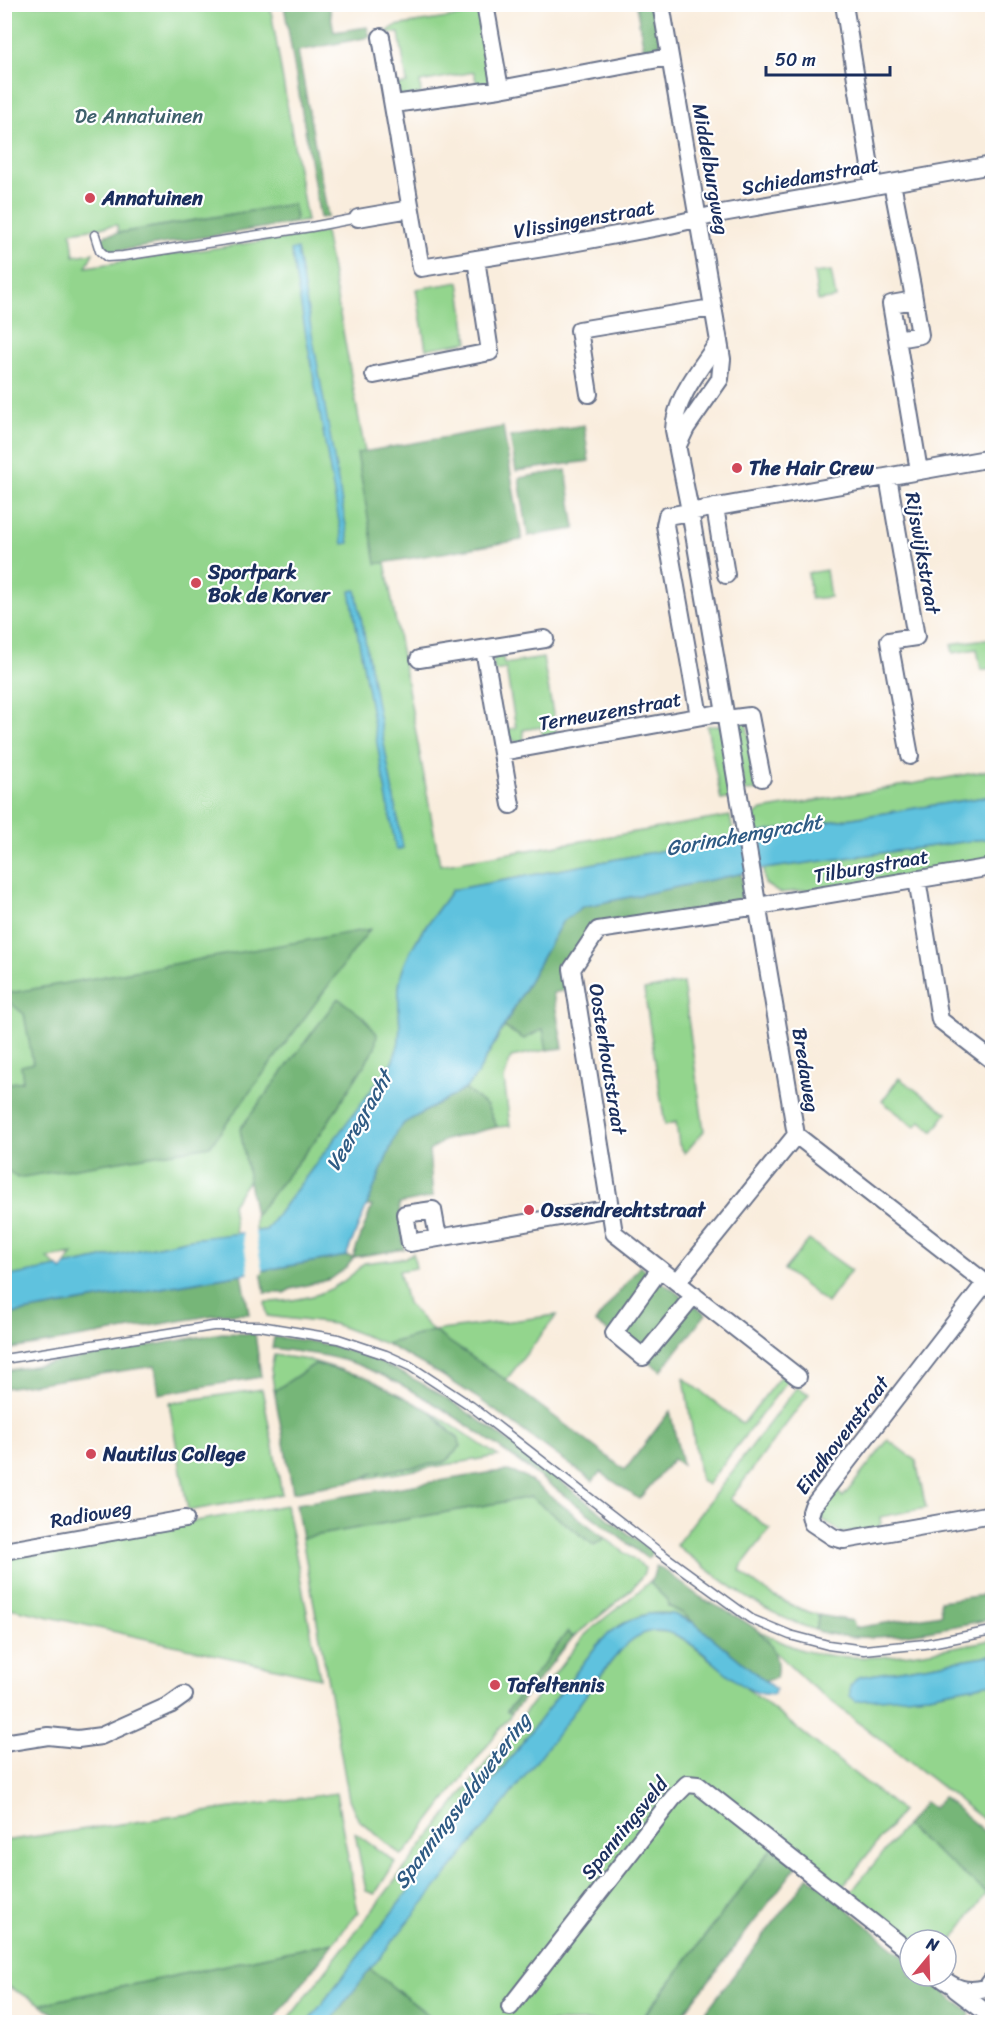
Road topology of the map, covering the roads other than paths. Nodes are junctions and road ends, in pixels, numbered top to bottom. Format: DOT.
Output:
graph roads {
  1 [pos="485,4"];
  2 [pos="661,4"];
  3 [pos="844,4"];
  4 [pos="381,37"];
  5 [pos="669,57"];
  6 [pos="500,89"];
  7 [pos="394,104"];
  8 [pos="993,165"];
  9 [pos="892,183"];
  10 [pos="873,185"];
  11 [pos="410,209"];
  12 [pos="699,217"];
  13 [pos="357,218"];
  14 [pos="96,235"];
  15 [pos="476,259"];
  16 [pos="914,300"];
  17 [pos="712,308"];
  18 [pos="897,339"];
  19 [pos="374,375"];
  20 [pos="589,394"];
  21 [pos="993,458"];
  22 [pos="919,471"];
  23 [pos="888,477"];
  24 [pos="715,507"];
  25 [pos="690,511"];
  26 [pos="726,575"];
  27 [pos="545,639"];
  28 [pos="484,649"];
  29 [pos="419,659"];
  30 [pos="726,715"];
  31 [pos="699,717"];
  32 [pos="502,752"];
  33 [pos="910,756"];
  34 [pos="762,778"];
  35 [pos="511,805"];
  36 [pos="993,867"];
  37 [pos="752,872"];
  38 [pos="917,879"];
  39 [pos="758,906"];
  40 [pos="993,1060"];
  41 [pos="796,1135"];
  42 [pos="611,1208"];
  43 [pos="438,1238"];
  44 [pos="660,1269"];
  45 [pos="678,1281"];
  46 [pos="989,1285"];
  47 [pos="694,1295"];
  48 [pos="4,1359"];
  49 [pos="798,1377"];
  50 [pos="993,1514"];
  51 [pos="184,1519"];
  52 [pos="4,1551"];
  53 [pos="993,1632"];
  54 [pos="184,1695"];
  55 [pos="4,1743"];
  56 [pos="898,1943"];
  57 [pos="993,1980"];
  58 [pos="954,1988"];
  59 [pos="958,1988"];
  60 [pos="510,2007"];
  61 [pos="993,2017"];
  1 -- 6 [label="street"];
  2 -- 5 [label="street, Middelburgweg"];
  3 -- 10 [label="street"];
  4 -- 7 [label="street, Vlissingenstraat"];
  5 -- 6 [label="street"];
  5 -- 12 [label="street, Middelburgweg"];
  6 -- 7 [label="street"];
  7 -- 11 [label="street, Vlissingenstraat"];
  8 -- 9 [label="street, Schiedamstraat"];
  9 -- 10 [label="street, Schiedamstraat"];
  9 -- 16 [label="street"];
  10 -- 12 [label="street, Schiedamstraat"];
  11 -- 13 [label="street"];
  11 -- 15 [label="street, Vlissingenstraat"];
  12 -- 15 [label="street, Vlissingenstraat"];
  12 -- 17 [label="street, Middelburgweg"];
  13 -- 14 [label="lane"];
  15 -- 19 [label="street"];
  16 -- 18 [label="street"];
  16 -- 18 [label="street"];
  17 -- 20 [label="street"];
  17 -- 25 [label="street, Middelburgweg"];
  18 -- 22 [label="street"];
  21 -- 22 [label="street"];
  22 -- 23 [label="street"];
  23 -- 24 [label="street"];
  23 -- 33 [label="street, Rijswijkstraat"];
  24 -- 25 [label="street"];
  24 -- 26 [label="street"];
  25 -- 30 [label="street, Middelburgweg"];
  25 -- 31 [label="street"];
  27 -- 28 [label="street"];
  28 -- 29 [label="street"];
  28 -- 32 [label="street"];
  30 -- 31 [label="street, Terneuzenstraat"];
  30 -- 34 [label="street"];
  30 -- 37 [label="street, Middelburgweg"];
  31 -- 32 [label="street, Terneuzenstraat"];
  32 -- 35 [label="street"];
  36 -- 38 [label="street, Tilburgstraat"];
  37 -- 39 [label="street, Bredaweg"];
  38 -- 39 [label="street, Tilburgstraat"];
  38 -- 40 [label="street"];
  39 -- 41 [label="street, Bredaweg"];
  39 -- 42 [label="street, Oosterhoutstraat"];
  41 -- 45 [label="street"];
  41 -- 46 [label="street, Bredaweg"];
  42 -- 43 [label="street"];
  42 -- 44 [label="street, Oosterhoutstraat"];
  44 -- 45 [label="street, Oosterhoutstraat"];
  44 -- 47 [label="street"];
  45 -- 47 [label="street, Oosterhoutstraat"];
  46 -- 50 [label="street, Eindhovenstraat"];
  47 -- 49 [label="street, Oosterhoutstraat"];
  48 -- 53 [label="lane"];
  51 -- 52 [label="street, Radioweg"];
  54 -- 55 [label="street"];
  56 -- 60 [label="street, Spanningsveld"];
  57 -- 59 [label="street"];
  58 -- 61 [label="street"];
}
